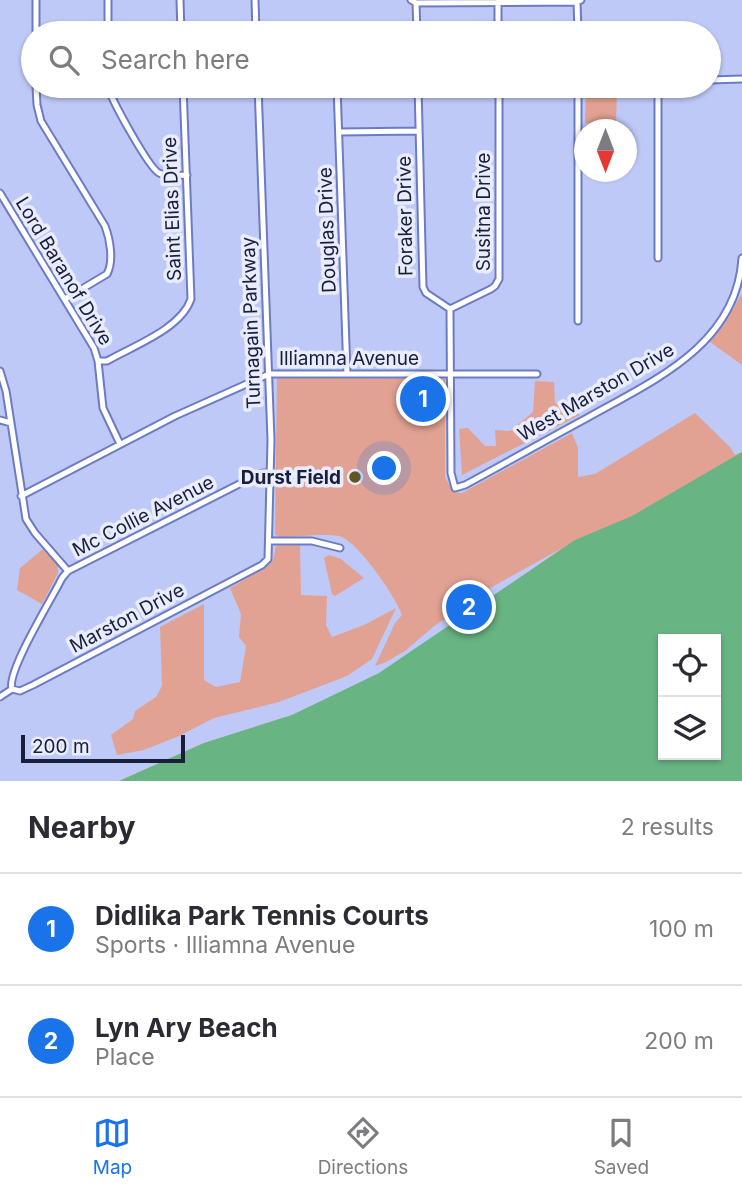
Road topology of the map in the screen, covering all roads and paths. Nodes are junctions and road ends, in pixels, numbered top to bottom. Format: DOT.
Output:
graph roads {
  1 [pos="36,0"];
  2 [pos="108,0"];
  3 [pos="180,0"];
  4 [pos="255,0"];
  5 [pos="414,1"];
  6 [pos="579,1"];
  7 [pos="498,2"];
  8 [pos="36,21"];
  9 [pos="107,21"];
  10 [pos="181,21"];
  11 [pos="256,21"];
  12 [pos="416,21"];
  13 [pos="498,21"];
  14 [pos="578,21"];
  15 [pos="742,79"];
  16 [pos="721,80"];
  17 [pos="37,98"];
  18 [pos="112,98"];
  19 [pos="184,98"];
  20 [pos="258,98"];
  21 [pos="338,98"];
  22 [pos="418,98"];
  23 [pos="499,98"];
  24 [pos="578,98"];
  25 [pos="658,98"];
  26 [pos="419,131"];
  27 [pos="339,132"];
  28 [pos="187,175"];
  29 [pos="0,193"];
  30 [pos="658,258"];
  31 [pos="742,258"];
  32 [pos="65,299"];
  33 [pos="450,309"];
  34 [pos="578,321"];
  35 [pos="99,361"];
  36 [pos="0,371"];
  37 [pos="269,374"];
  38 [pos="347,374"];
  39 [pos="451,374"];
  40 [pos="537,374"];
  41 [pos="0,420"];
  42 [pos="11,423"];
  43 [pos="121,444"];
  44 [pos="270,472"];
  45 [pos="21,496"];
  46 [pos="270,541"];
  47 [pos="340,548"];
  48 [pos="268,559"];
  49 [pos="68,571"];
  50 [pos="12,689"];
  51 [pos="0,697"];
  1 -- 8 [label="street"];
  2 -- 9 [label="street"];
  3 -- 10 [label="street"];
  4 -- 11 [label="street"];
  5 -- 7 [label="street"];
  5 -- 12 [label="street"];
  6 -- 7 [label="street"];
  6 -- 14 [label="street"];
  7 -- 13 [label="street"];
  15 -- 16 [label="street"];
  17 -- 32 [label="street"];
  18 -- 28 [label="street"];
  19 -- 28 [label="street, Saint Elias Drive"];
  20 -- 37 [label="street, Turnagain Parkway"];
  21 -- 27 [label="street, Douglas Drive"];
  22 -- 26 [label="street, Foraker Drive"];
  23 -- 33 [label="street, Susitna Drive"];
  24 -- 34 [label="street"];
  25 -- 30 [label="street"];
  26 -- 27 [label="street"];
  26 -- 33 [label="street, Foraker Drive"];
  27 -- 38 [label="street, Douglas Drive"];
  28 -- 35 [label="street, Saint Elias Drive"];
  29 -- 32 [label="street, Lord Baranof Drive"];
  31 -- 39 [label="street, West Marston Drive"];
  32 -- 35 [label="street, Lord Baranof Drive"];
  33 -- 39 [label="street"];
  35 -- 43 [label="street, Lord Baranof Drive"];
  36 -- 42 [label="street"];
  37 -- 38 [label="street, Illiamna Avenue"];
  37 -- 43 [label="street, Illiamna Avenue"];
  37 -- 44 [label="street, Turnagain Parkway"];
  38 -- 39 [label="street, Illiamna Avenue"];
  39 -- 40 [label="street, Illiamna Avenue"];
  41 -- 42 [label="street"];
  42 -- 45 [label="street"];
  43 -- 45 [label="street, Illiamna Avenue"];
  44 -- 46 [label="street, Turnagain Parkway"];
  44 -- 49 [label="street, Mc Collie Avenue"];
  45 -- 49 [label="street"];
  46 -- 47 [label="street"];
  46 -- 48 [label="street, Turnagain Parkway"];
  48 -- 50 [label="street, Marston Drive"];
  49 -- 50 [label="street"];
  50 -- 51 [label="street, Marston Drive"];
}
